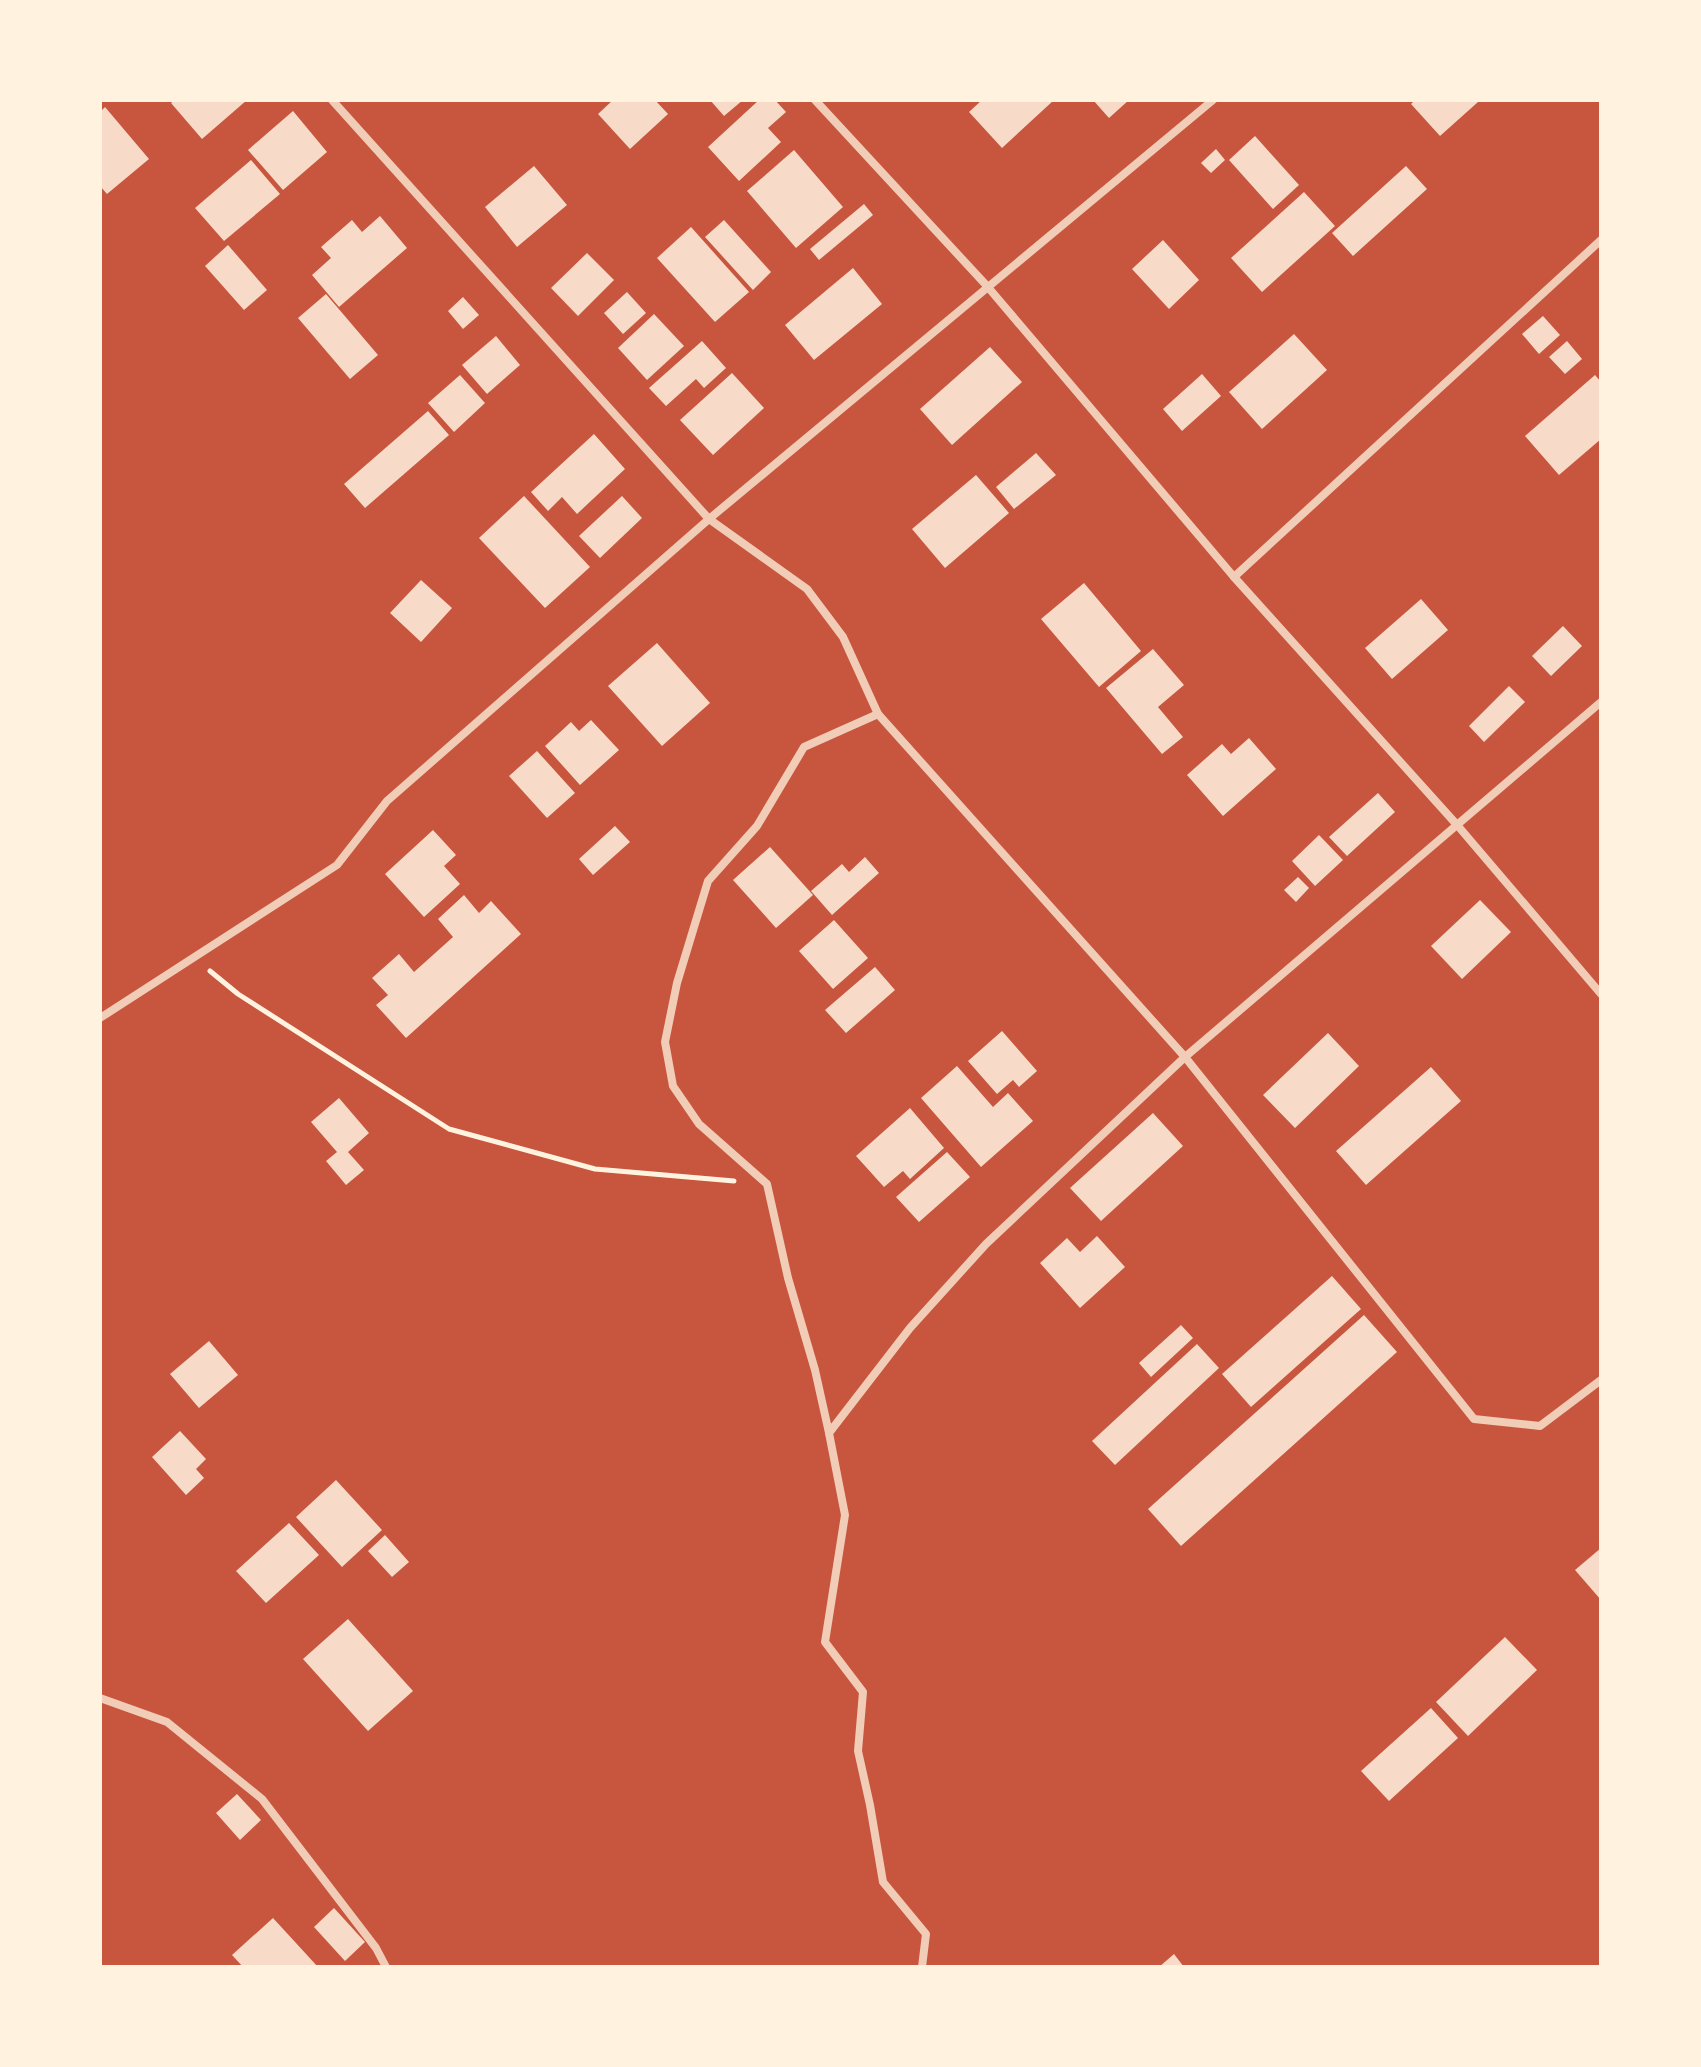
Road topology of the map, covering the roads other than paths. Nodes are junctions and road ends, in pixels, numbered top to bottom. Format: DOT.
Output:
graph roads {
  1 [pos="332,100"];
  2 [pos="815,100"];
  3 [pos="1213,100"];
  4 [pos="1601,240"];
  5 [pos="987,286"];
  6 [pos="709,519"];
  7 [pos="1234,577"];
  8 [pos="1601,702"];
  9 [pos="878,714"];
  10 [pos="1458,826"];
  11 [pos="1601,994"];
  12 [pos="100,1018"];
  13 [pos="1185,1057"];
  14 [pos="1601,1380"];
  15 [pos="829,1433"];
  16 [pos="100,1698"];
  17 [pos="386,1967"];
  18 [pos="922,1967"];
  1 -- 6 [label="street"];
  2 -- 5 [label="street"];
  3 -- 5 [label="street"];
  4 -- 7 [label="street"];
  5 -- 6 [label="street"];
  5 -- 7 [label="street"];
  6 -- 9 [label="street"];
  6 -- 12 [label="street"];
  7 -- 10 [label="street"];
  8 -- 10 [label="street"];
  9 -- 13 [label="street"];
  9 -- 15 [label="street"];
  10 -- 11 [label="street"];
  10 -- 13 [label="street"];
  13 -- 14 [label="street"];
  13 -- 15 [label="street"];
  15 -- 18 [label="street"];
  16 -- 17 [label="street"];
}
